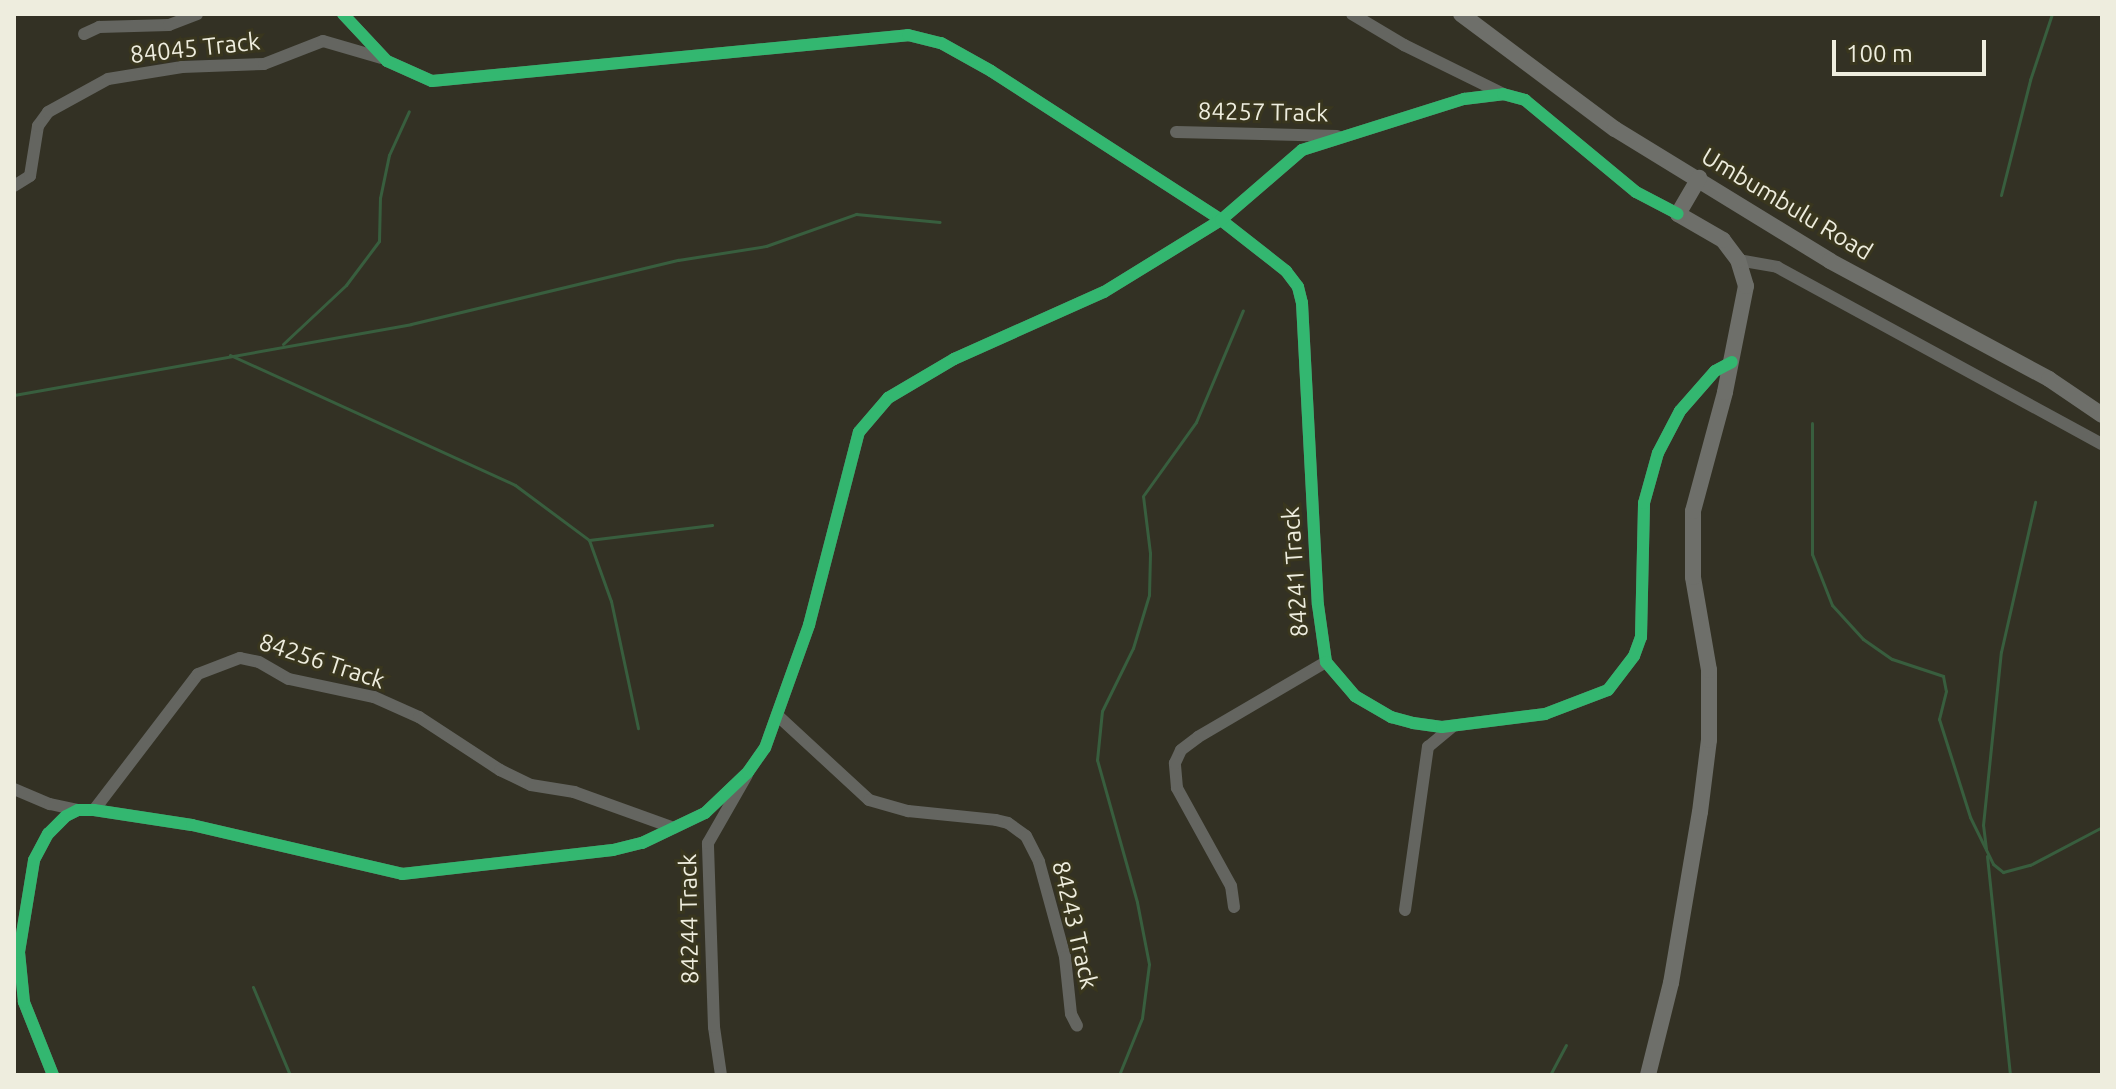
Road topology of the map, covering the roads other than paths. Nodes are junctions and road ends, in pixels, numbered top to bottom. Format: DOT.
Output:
graph roads {
  1 [pos="197,14"];
  2 [pos="343,14"];
  3 [pos="1352,14"];
  4 [pos="1461,14"];
  5 [pos="84,34"];
  6 [pos="387,61"];
  7 [pos="1503,94"];
  8 [pos="1176,132"];
  9 [pos="1348,136"];
  10 [pos="1699,178"];
  11 [pos="14,186"];
  12 [pos="1678,214"];
  13 [pos="1221,220"];
  14 [pos="1738,260"];
  15 [pos="1732,362"];
  16 [pos="2102,415"];
  17 [pos="2102,444"];
  18 [pos="1326,662"];
  19 [pos="777,715"];
  20 [pos="1455,725"];
  21 [pos="748,772"];
  22 [pos="14,789"];
  23 [pos="78,810"];
  24 [pos="94,810"];
  25 [pos="674,828"];
  26 [pos="1234,907"];
  27 [pos="1405,910"];
  28 [pos="1077,1026"];
  29 [pos="53,1075"];
  30 [pos="721,1075"];
  31 [pos="1648,1075"];
  1 -- 5 [label="street"];
  2 -- 6 [label="street"];
  3 -- 7 [label="street"];
  4 -- 10 [label="street, Umbumbulu Road"];
  6 -- 11 [label="street, 84045 Track"];
  6 -- 13 [label="street, 84045 Track"];
  7 -- 9 [label="street"];
  7 -- 12 [label="street"];
  8 -- 9 [label="street, 84257 Track"];
  9 -- 13 [label="street"];
  10 -- 12 [label="street"];
  10 -- 16 [label="street, Umbumbulu Road"];
  12 -- 14 [label="street"];
  13 -- 18 [label="street, 84241 Track"];
  13 -- 19 [label="street"];
  14 -- 15 [label="street"];
  14 -- 17 [label="street"];
  15 -- 20 [label="street, 84241 Track"];
  15 -- 31 [label="street"];
  18 -- 20 [label="street, 84241 Track"];
  18 -- 26 [label="street"];
  19 -- 21 [label="street"];
  19 -- 28 [label="street, 84243 Track"];
  20 -- 27 [label="street"];
  21 -- 25 [label="street"];
  21 -- 30 [label="street, 84244 Track"];
  22 -- 23 [label="street"];
  23 -- 24 [label="street"];
  23 -- 29 [label="street"];
  24 -- 25 [label="street"];
  24 -- 25 [label="street, 84256 Track"];
}
